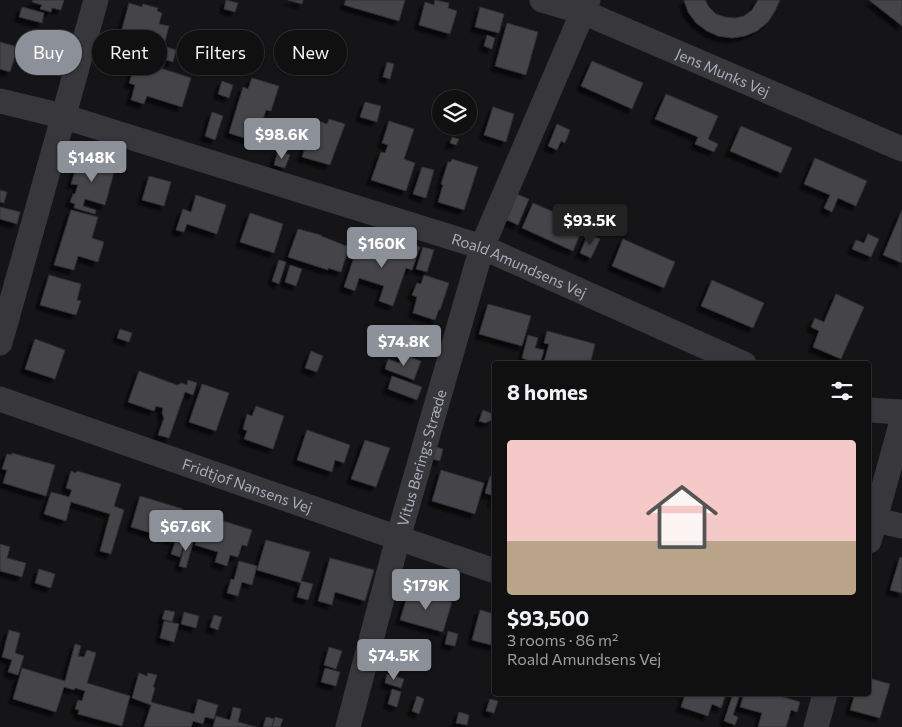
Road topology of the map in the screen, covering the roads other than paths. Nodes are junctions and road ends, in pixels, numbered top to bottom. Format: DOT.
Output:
graph roads {
  1 [pos="96,0"];
  2 [pos="542,0"];
  3 [pos="586,6"];
  4 [pos="0,101"];
  5 [pos="62,116"];
  6 [pos="902,149"];
  7 [pos="482,247"];
  8 [pos="0,343"];
  9 [pos="737,361"];
  10 [pos="0,399"];
  11 [pos="871,410"];
  12 [pos="902,412"];
  13 [pos="902,421"];
  14 [pos="902,526"];
  15 [pos="872,530"];
  16 [pos="398,538"];
  17 [pos="492,570"];
  18 [pos="824,696"];
  19 [pos="348,727"];
  20 [pos="816,727"];
  1 -- 5 [label="street"];
  2 -- 3 [label="street, Jens Munks Vej"];
  3 -- 6 [label="street, Jens Munks Vej"];
  3 -- 7 [label="street, Vitus Berings Stræde"];
  4 -- 5 [label="street, Roald Amundsens Vej"];
  5 -- 7 [label="street, Roald Amundsens Vej"];
  5 -- 8 [label="street"];
  7 -- 9 [label="street, Roald Amundsens Vej"];
  7 -- 16 [label="street, Vitus Berings Stræde"];
  10 -- 16 [label="street, Fridtjof Nansens Vej"];
  11 -- 12 [label="street"];
  13 -- 15 [label="street"];
  14 -- 15 [label="street"];
  16 -- 17 [label="street, Fridtjof Nansens Vej"];
  16 -- 19 [label="street, Vitus Berings Stræde"];
  18 -- 20 [label="street"];
}
